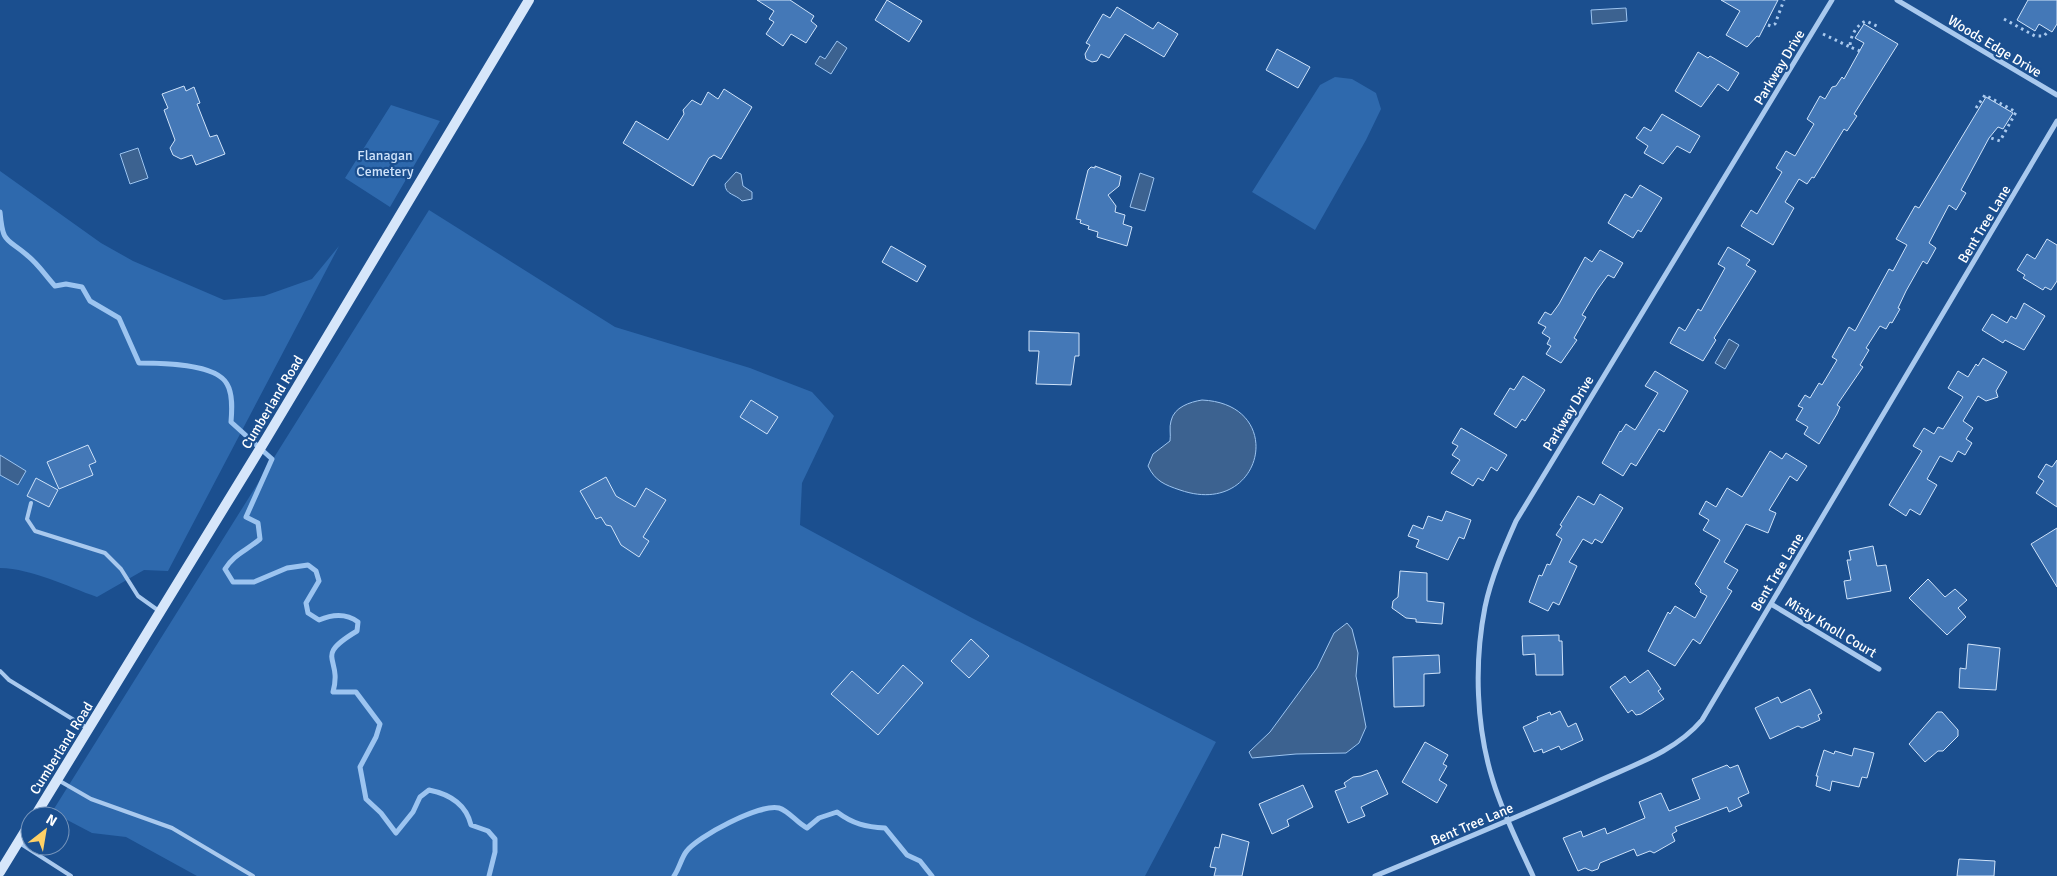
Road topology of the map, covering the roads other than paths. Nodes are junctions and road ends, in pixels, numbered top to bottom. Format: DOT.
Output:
graph roads {
  1 [pos="529,0"];
  2 [pos="1832,0"];
  3 [pos="1897,0"];
  4 [pos="2057,95"];
  5 [pos="2057,122"];
  6 [pos="30,503"];
  7 [pos="1771,604"];
  8 [pos="160,612"];
  9 [pos="1879,669"];
  10 [pos="0,672"];
  11 [pos="88,729"];
  12 [pos="57,780"];
  13 [pos="40,806"];
  14 [pos="1508,822"];
  15 [pos="20,839"];
  16 [pos="18,842"];
  17 [pos="0,872"];
  18 [pos="71,876"];
  19 [pos="253,876"];
  20 [pos="1375,876"];
  21 [pos="1533,876"];
  1 -- 8 [label="main road, Cumberland Road"];
  2 -- 14 [label="street, Parkway Drive"];
  3 -- 4 [label="street, Woods Edge Drive"];
  5 -- 7 [label="street, Bent Tree Lane"];
  6 -- 8 [label="lane"];
  7 -- 9 [label="street, Misty Knoll Court"];
  7 -- 14 [label="street, Bent Tree Lane"];
  8 -- 11 [label="main road, Cumberland Road"];
  10 -- 11 [label="lane"];
  11 -- 12 [label="main road, Cumberland Road"];
  12 -- 13 [label="main road, Cumberland Road"];
  12 -- 19 [label="lane"];
  14 -- 20 [label="street, Bent Tree Lane"];
  14 -- 21 [label="street, Parkway Drive"];
  15 -- 16 [label="main road"];
  16 -- 17 [label="main road"];
  16 -- 18 [label="lane"];
}
